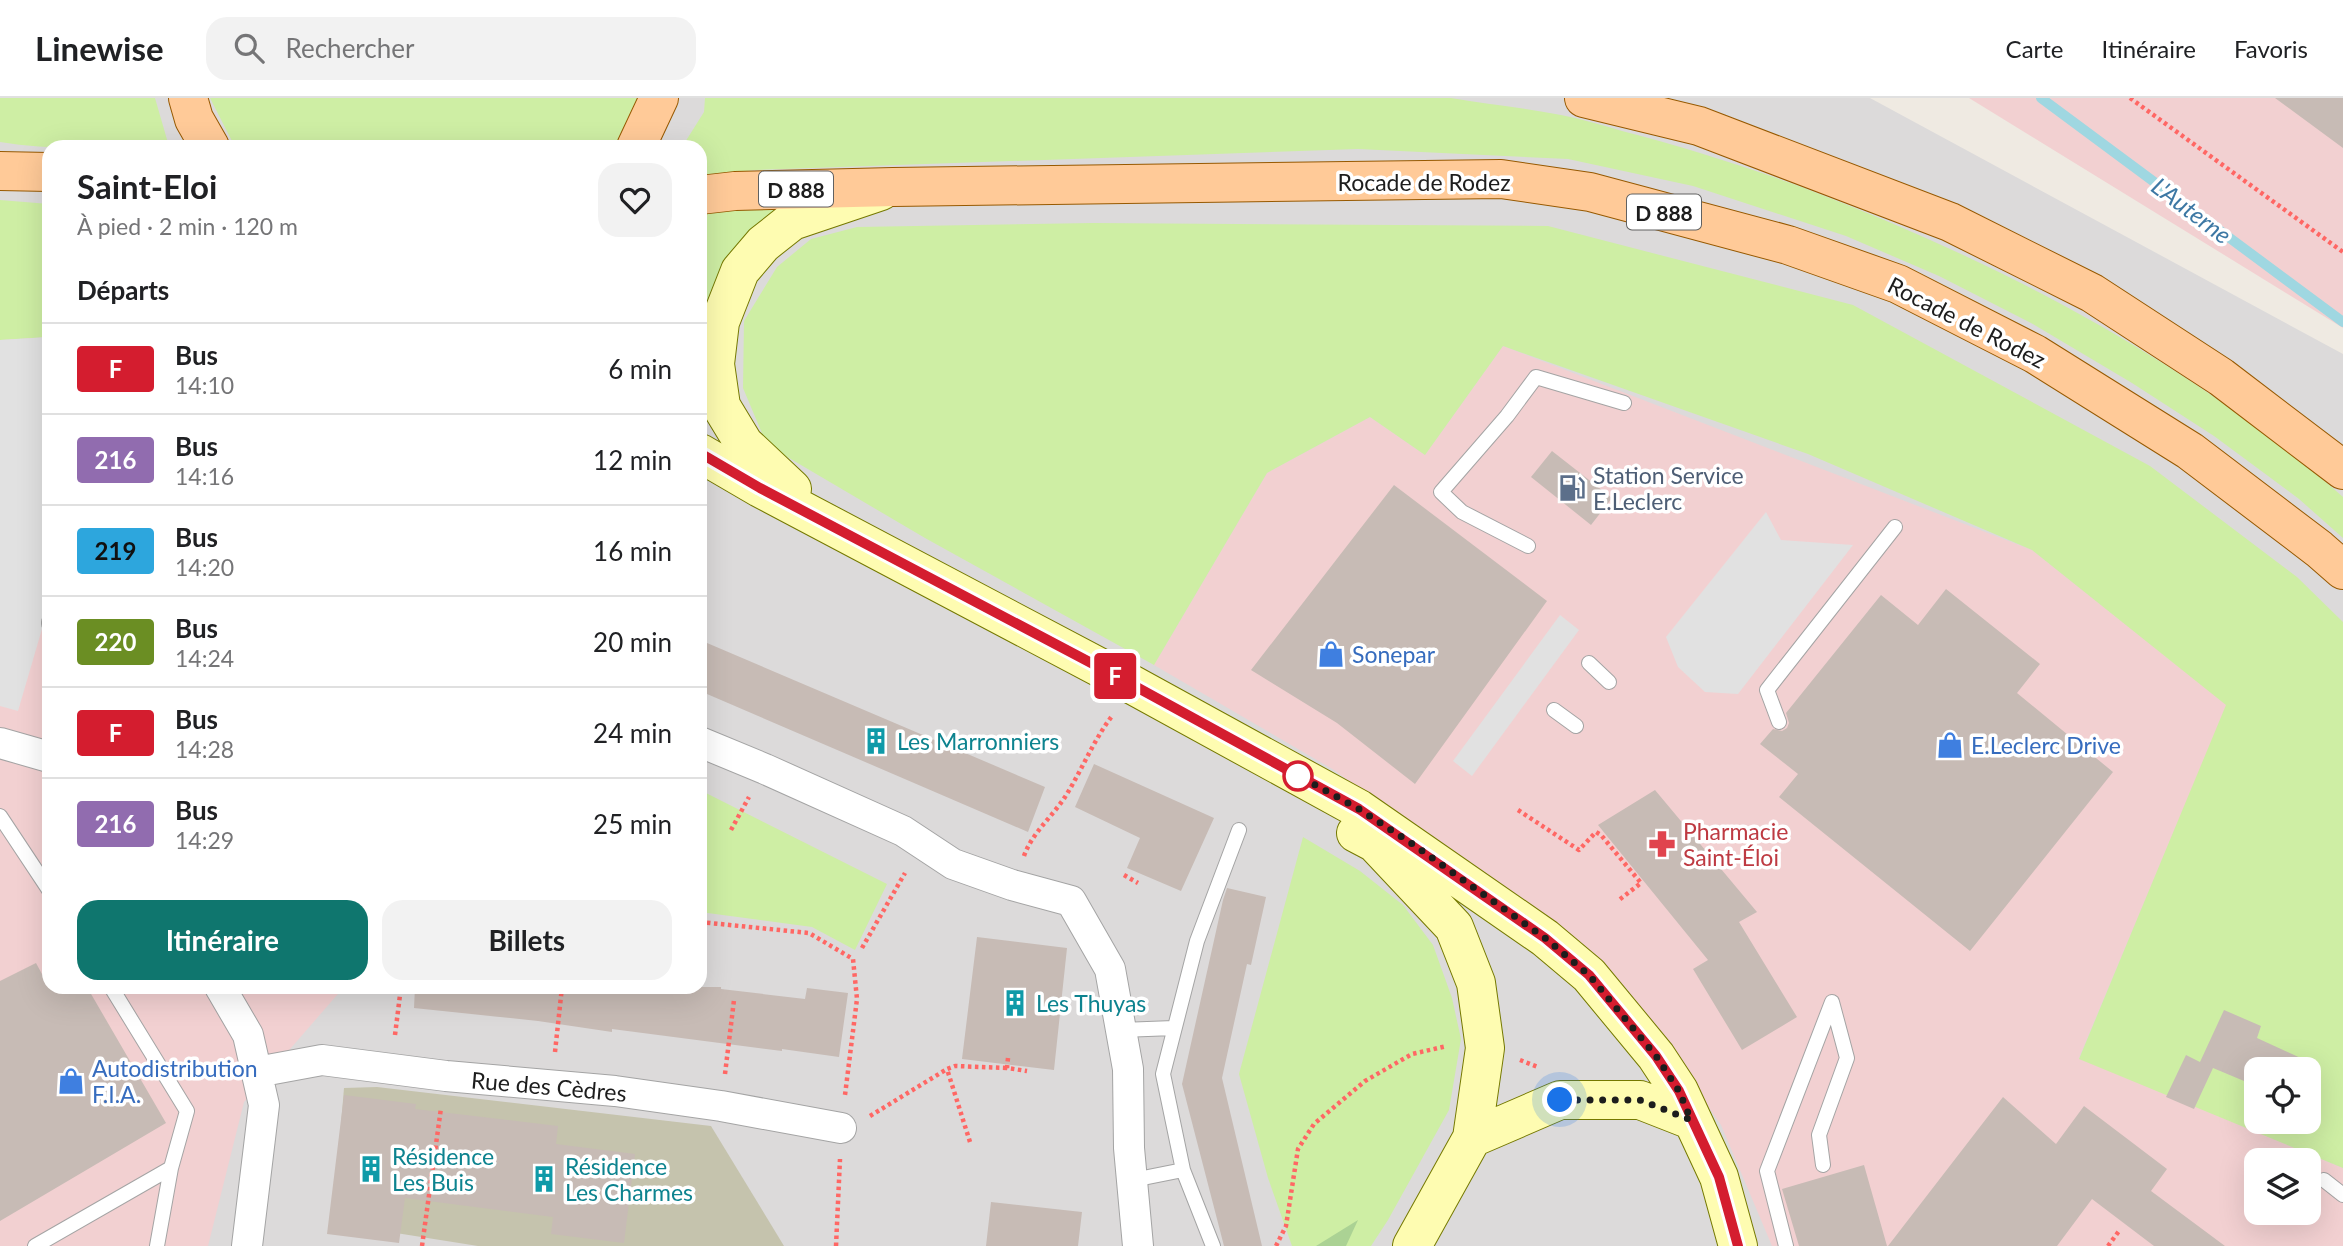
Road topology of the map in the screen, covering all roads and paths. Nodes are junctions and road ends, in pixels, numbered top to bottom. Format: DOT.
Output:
graph roads {
  1 [pos="188,98"];
  2 [pos="659,98"];
  3 [pos="1584,98"];
  4 [pos="2130,98"];
  5 [pos="206,140"];
  6 [pos="639,140"];
  7 [pos="0,171"];
  8 [pos="42,172"];
  9 [pos="893,187"];
  10 [pos="707,194"];
  11 [pos="2343,253"];
  12 [pos="1624,404"];
  13 [pos="707,457"];
  14 [pos="2343,470"];
  15 [pos="707,487"];
  16 [pos="832,526"];
  17 [pos="1895,527"];
  18 [pos="1528,546"];
  19 [pos="2343,570"];
  20 [pos="1589,663"];
  21 [pos="1609,682"];
  22 [pos="1554,710"];
  23 [pos="1115,713"];
  24 [pos="1779,722"];
  25 [pos="1576,726"];
  26 [pos="0,743"];
  27 [pos="707,745"];
  28 [pos="42,755"];
  29 [pos="751,791"];
  30 [pos="1517,810"];
  31 [pos="0,816"];
  32 [pos="731,830"];
  33 [pos="1239,830"];
  34 [pos="908,867"];
  35 [pos="1124,876"];
  36 [pos="42,879"];
  37 [pos="1138,883"];
  38 [pos="1012,885"];
  39 [pos="1619,900"];
  40 [pos="707,923"];
  41 [pos="862,948"];
  42 [pos="115,994"];
  43 [pos="224,994"];
  44 [pos="400,994"];
  45 [pos="561,994"];
  46 [pos="734,1000"];
  47 [pos="1174,1028"];
  48 [pos="1121,1030"];
  49 [pos="395,1037"];
  50 [pos="1457,1044"];
  51 [pos="1008,1058"];
  52 [pos="1007,1068"];
  53 [pos="947,1069"];
  54 [pos="1027,1071"];
  55 [pos="257,1072"];
  56 [pos="446,1076"];
  57 [pos="552,1085"];
  58 [pos="721,1106"];
  59 [pos="1691,1120"];
  60 [pos="841,1128"];
  61 [pos="1472,1138"];
  62 [pos="971,1142"];
  63 [pos="1823,1166"];
  64 [pos="171,1168"];
  65 [pos="1183,1170"];
  66 [pos="1133,1180"];
  67 [pos="2324,1180"];
  68 [pos="2343,1195"];
  69 [pos="2119,1231"];
  70 [pos="35,1246"];
  71 [pos="157,1246"];
  72 [pos="247,1246"];
  73 [pos="422,1246"];
  74 [pos="836,1246"];
  75 [pos="1138,1246"];
  76 [pos="1213,1246"];
  77 [pos="1276,1246"];
  78 [pos="1412,1246"];
  79 [pos="1738,1246"];
  80 [pos="1786,1246"];
  81 [pos="2108,1246"];
  1 -- 5 [label="main road"];
  2 -- 6 [label="main road"];
  3 -- 14 [label="main road"];
  4 -- 11 [label="path"];
  7 -- 8 [label="main road"];
  9 -- 10 [label="main road, Rocade de Rodez / D 888"];
  9 -- 16 [label="main road"];
  9 -- 19 [label="main road, Rocade de Rodez / D 888"];
  12 -- 18 [label="lane"];
  13 -- 16 [label="main road"];
  15 -- 61 [label="main road"];
  16 -- 59 [label="main road"];
  17 -- 24 [label="lane"];
  20 -- 21 [label="lane"];
  22 -- 25 [label="lane"];
  23 -- 38 [label="path"];
  26 -- 28 [label="street"];
  27 -- 38 [label="street"];
  29 -- 32 [label="path"];
  30 -- 39 [label="path"];
  31 -- 36 [label="lane"];
  33 -- 47 [label="lane"];
  34 -- 41 [label="path"];
  35 -- 37 [label="path"];
  38 -- 48 [label="street"];
  40 -- 60 [label="path"];
  42 -- 64 [label="lane"];
  43 -- 55 [label="street"];
  44 -- 49 [label="path"];
  45 -- 57 [label="path"];
  46 -- 58 [label="path"];
  47 -- 48 [label="lane"];
  47 -- 65 [label="lane"];
  48 -- 66 [label="street"];
  50 -- 77 [label="path"];
  51 -- 52 [label="path"];
  52 -- 53 [label="path"];
  52 -- 54 [label="path"];
  53 -- 60 [label="path"];
  53 -- 62 [label="path"];
  55 -- 56 [label="street, Rue des Cèdres"];
  55 -- 72 [label="street"];
  56 -- 57 [label="street, Rue des Cèdres"];
  56 -- 73 [label="path"];
  57 -- 58 [label="street, Rue des Cèdres"];
  58 -- 60 [label="street, Rue des Cèdres"];
  59 -- 61 [label="main road"];
  59 -- 79 [label="main road"];
  60 -- 74 [label="path"];
  61 -- 78 [label="main road"];
  63 -- 80 [label="lane"];
  64 -- 70 [label="lane"];
  64 -- 71 [label="lane"];
  65 -- 66 [label="lane"];
  65 -- 76 [label="lane"];
  66 -- 75 [label="street"];
  67 -- 68 [label="lane"];
  69 -- 81 [label="path"];
}
